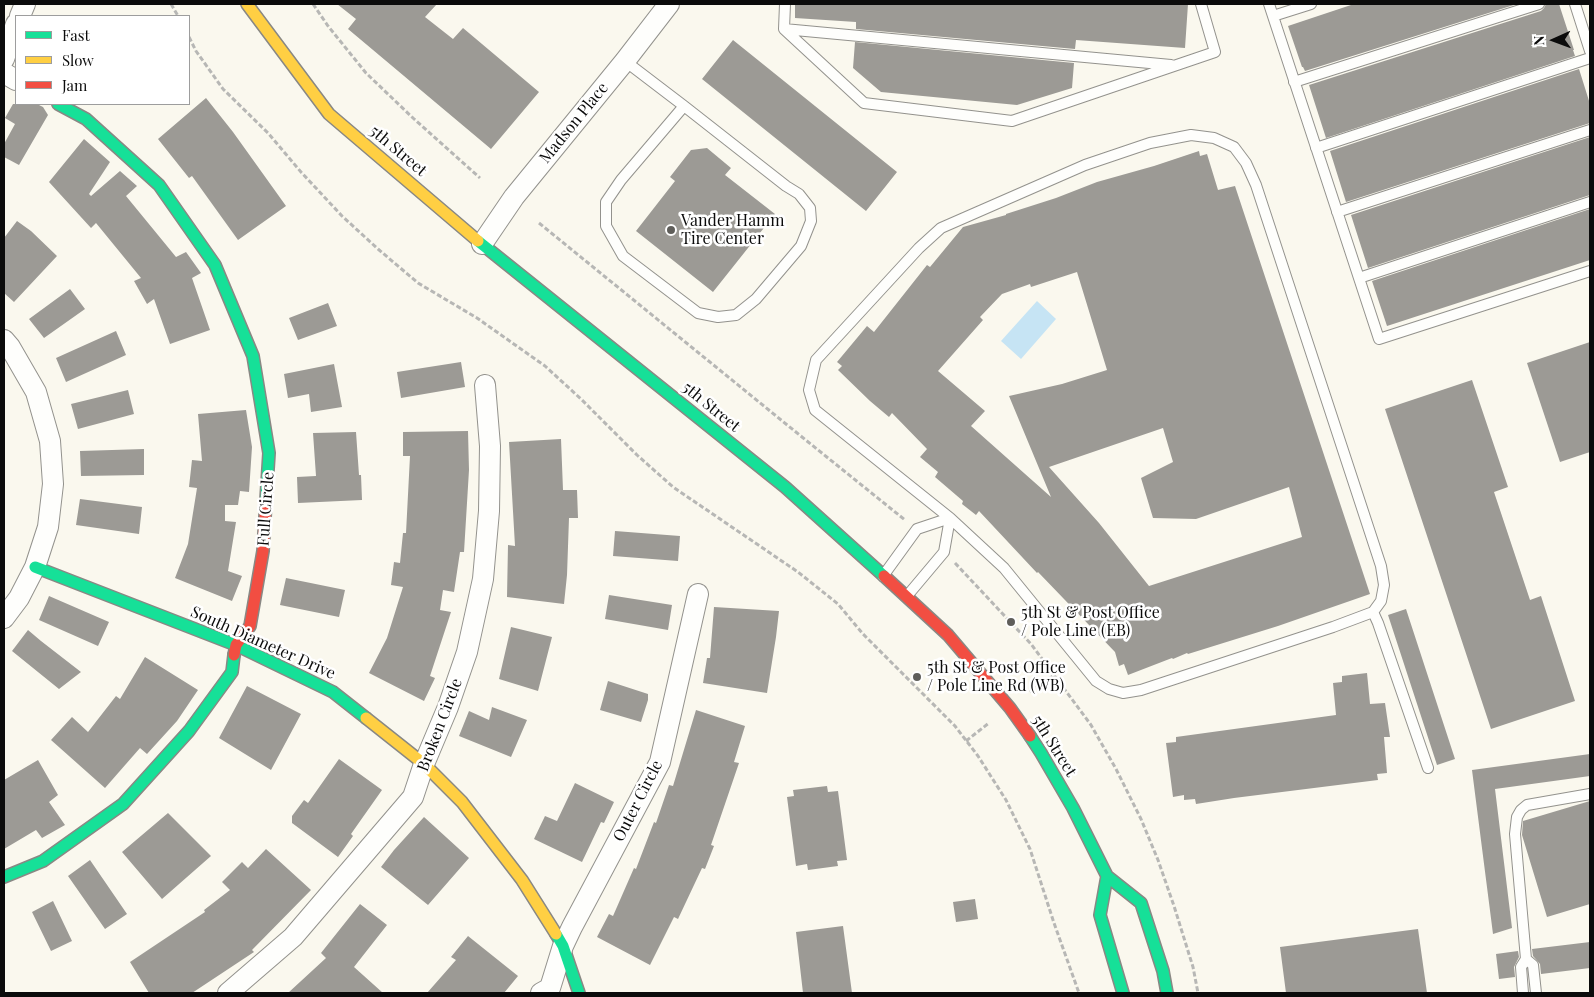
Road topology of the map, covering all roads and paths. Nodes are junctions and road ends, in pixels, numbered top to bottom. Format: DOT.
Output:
graph roads {
  1 [pos="171,4"];
  2 [pos="247,4"];
  3 [pos="313,4"];
  4 [pos="669,4"];
  5 [pos="785,4"];
  6 [pos="1201,4"];
  7 [pos="1268,4"];
  8 [pos="1311,4"];
  9 [pos="1539,4"];
  10 [pos="1575,4"];
  11 [pos="177,15"];
  12 [pos="1273,16"];
  13 [pos="15,27"];
  14 [pos="784,29"];
  15 [pos="190,39"];
  16 [pos="1590,51"];
  17 [pos="1590,58"];
  18 [pos="4,59"];
  19 [pos="625,61"];
  20 [pos="1176,65"];
  21 [pos="4,73"];
  22 [pos="15,79"];
  23 [pos="1294,82"];
  24 [pos="60,105"];
  25 [pos="684,106"];
  26 [pos="1590,130"];
  27 [pos="1316,148"];
  28 [pos="480,178"];
  29 [pos="1590,202"];
  30 [pos="1337,212"];
  31 [pos="482,244"];
  32 [pos="1590,271"];
  33 [pos="1359,278"];
  34 [pos="4,340"];
  35 [pos="485,384"];
  36 [pos="950,518"];
  37 [pos="35,567"];
  38 [pos="883,576"];
  39 [pos="698,594"];
  40 [pos="906,597"];
  41 [pos="1373,612"];
  42 [pos="4,618"];
  43 [pos="236,645"];
  44 [pos="1054,675"];
  45 [pos="1045,682"];
  46 [pos="975,734"];
  47 [pos="966,741"];
  48 [pos="424,764"];
  49 [pos="1428,768"];
  50 [pos="1590,794"];
  51 [pos="1106,876"];
  52 [pos="4,877"];
  53 [pos="563,946"];
  54 [pos="1526,960"];
  55 [pos="228,993"];
  56 [pos="541,993"];
  57 [pos="579,993"];
  58 [pos="1078,993"];
  59 [pos="1123,993"];
  60 [pos="1167,993"];
  61 [pos="1523,993"];
  62 [pos="1536,993"];
  1 -- 11 [label="path"];
  2 -- 31 [label="street, 5th Street"];
  3 -- 28 [label="path"];
  4 -- 19 [label="street, Madson Place"];
  5 -- 14 [label="lane"];
  6 -- 20 [label="lane"];
  7 -- 12 [label="lane"];
  8 -- 12 [label="lane"];
  9 -- 23 [label="lane"];
  10 -- 16 [label="lane"];
  12 -- 23 [label="lane"];
  13 -- 18 [label="street"];
  14 -- 20 [label="lane"];
  14 -- 20 [label="lane"];
  15 -- 47 [label="path"];
  17 -- 27 [label="lane"];
  19 -- 25 [label="lane"];
  19 -- 31 [label="street, Madson Place"];
  21 -- 22 [label="street"];
  23 -- 27 [label="lane"];
  24 -- 43 [label="street, Full Circle"];
  25 -- 25 [label="lane"];
  26 -- 30 [label="lane"];
  27 -- 30 [label="lane"];
  29 -- 33 [label="lane"];
  30 -- 33 [label="lane"];
  31 -- 38 [label="street, 5th Street"];
  32 -- 33 [label="lane"];
  34 -- 37 [label="street"];
  35 -- 48 [label="street, Broken Circle"];
  36 -- 38 [label="lane"];
  36 -- 40 [label="lane"];
  36 -- 41 [label="lane"];
  36 -- 41 [label="lane"];
  37 -- 42 [label="street"];
  37 -- 43 [label="street, South Diameter Drive"];
  38 -- 40 [label="street, 5th Street"];
  39 -- 53 [label="street, Outer Circle"];
  40 -- 51 [label="street, 5th Street"];
  41 -- 49 [label="lane"];
  43 -- 48 [label="street, South Diameter Drive"];
  43 -- 52 [label="street, Full Circle"];
  44 -- 45 [label="path"];
  46 -- 47 [label="path"];
  47 -- 58 [label="path"];
  48 -- 53 [label="street, South Diameter Drive"];
  48 -- 55 [label="street, Broken Circle"];
  50 -- 54 [label="lane"];
  51 -- 59 [label="street"];
  51 -- 60 [label="street, 5th Street"];
  53 -- 56 [label="street, Outer Circle"];
  53 -- 57 [label="street, South Diameter Drive"];
  54 -- 61 [label="lane"];
  54 -- 62 [label="lane"];
}
